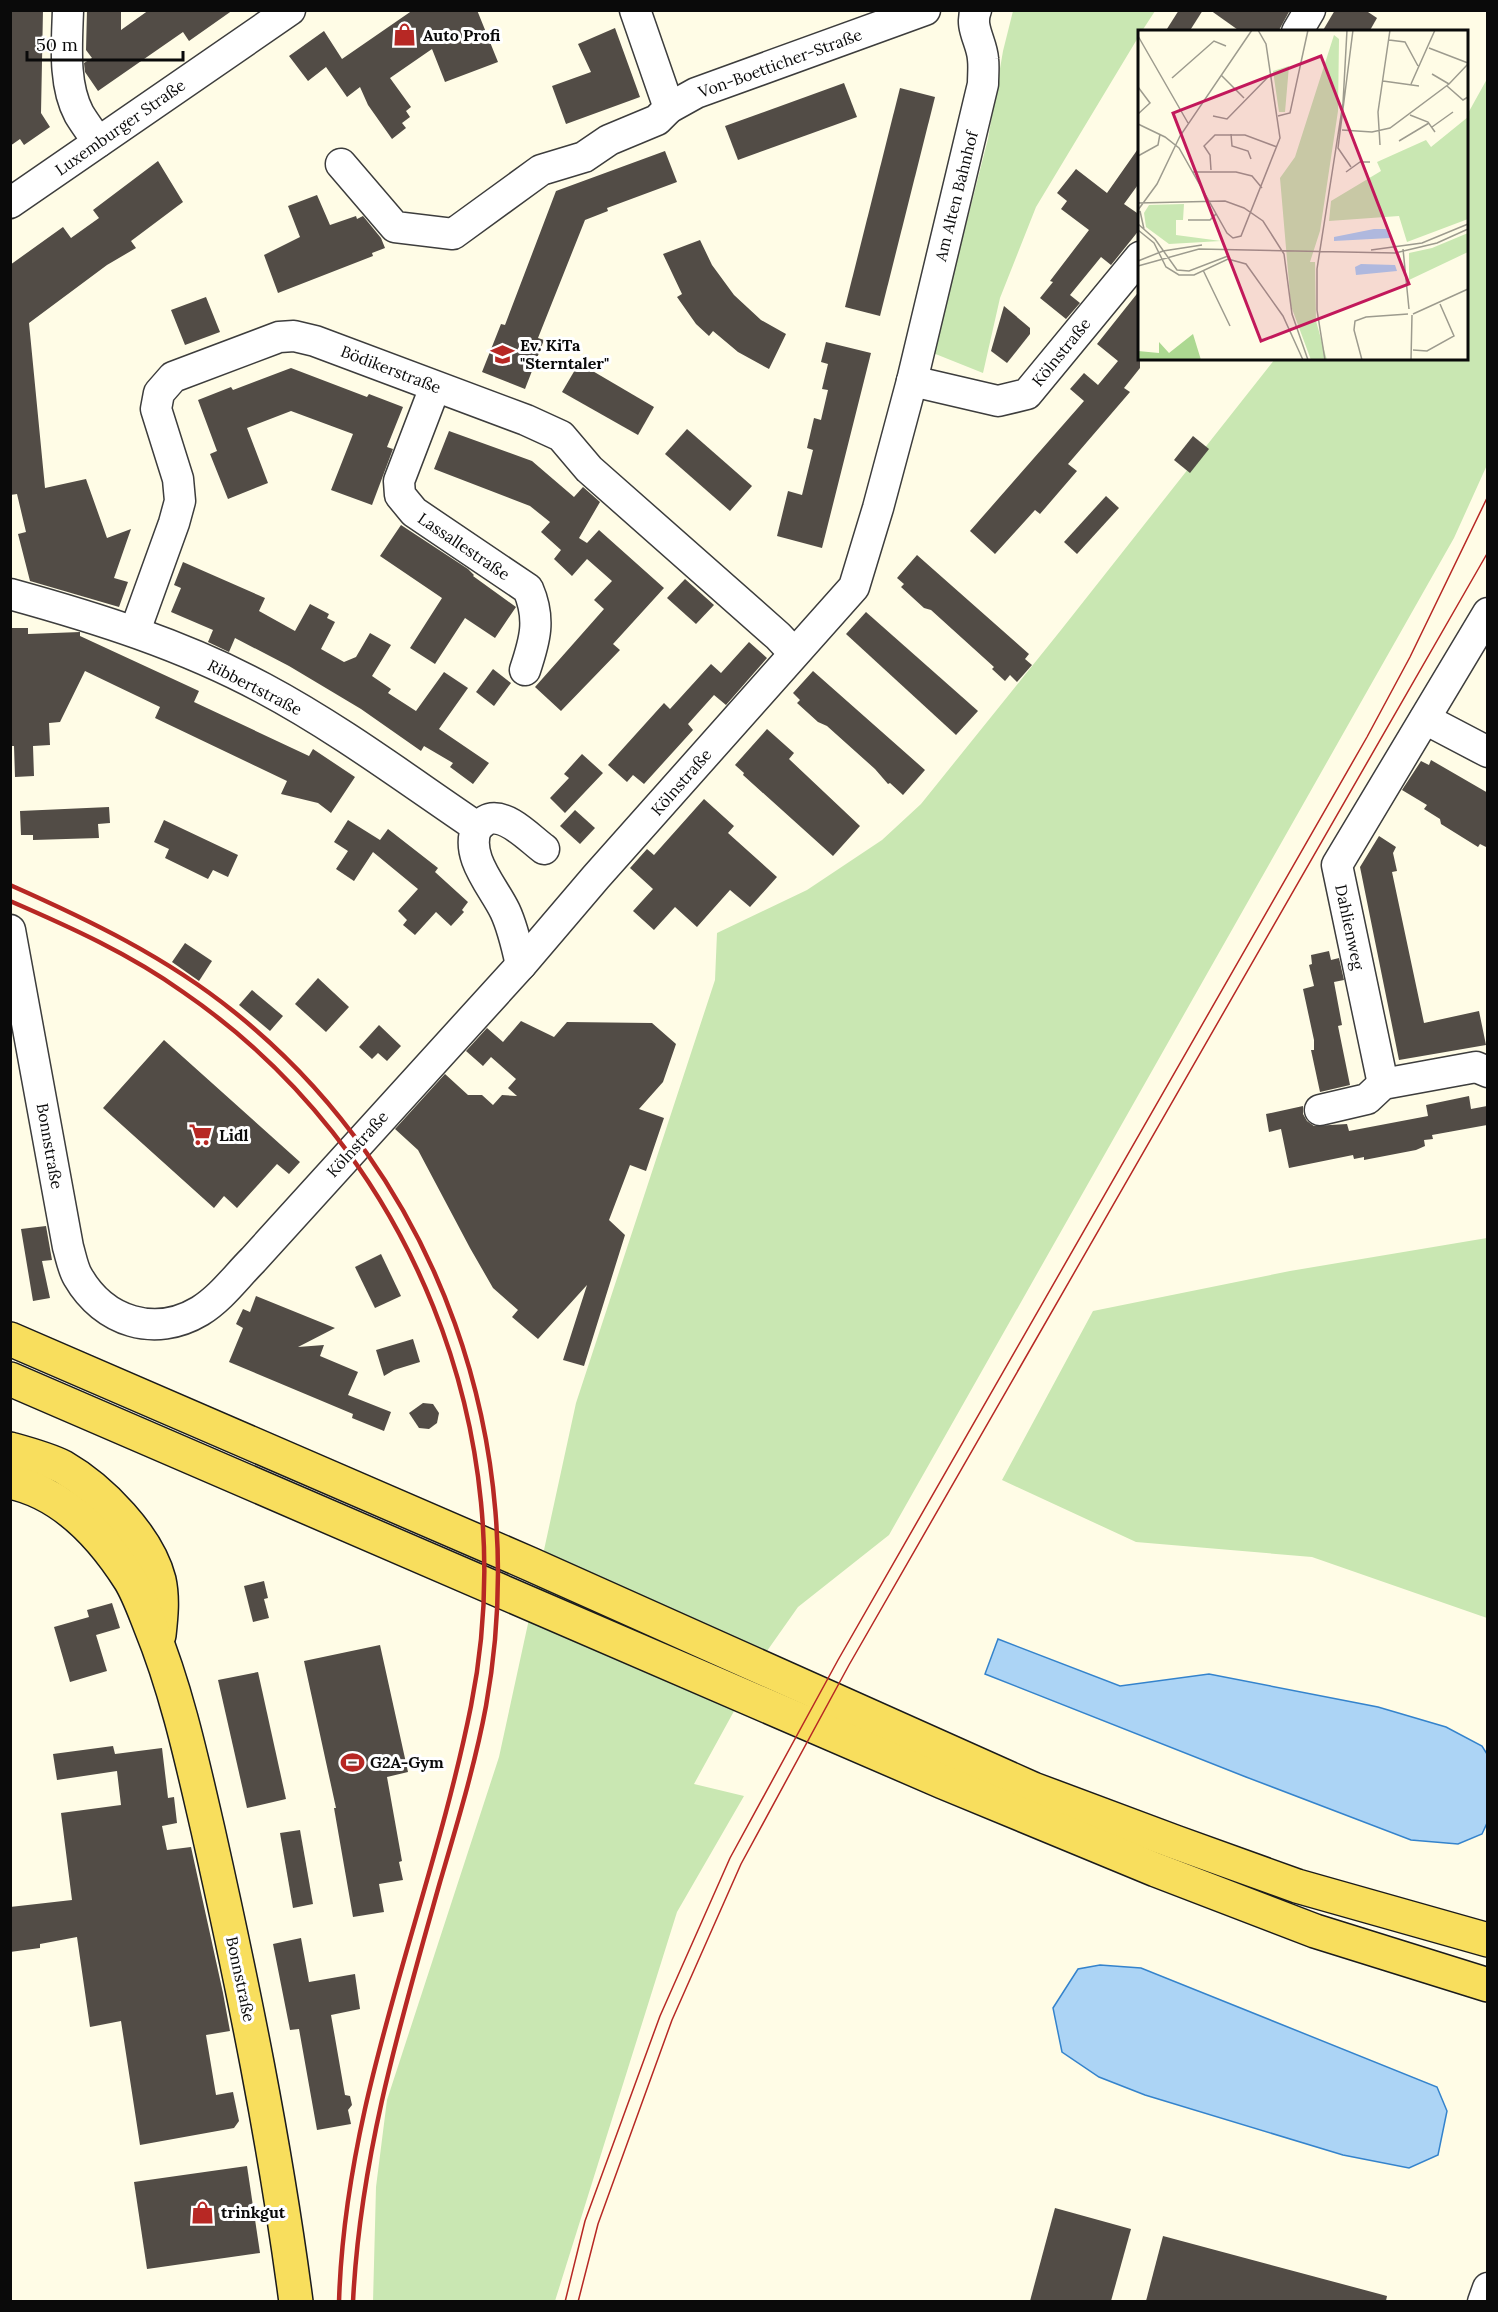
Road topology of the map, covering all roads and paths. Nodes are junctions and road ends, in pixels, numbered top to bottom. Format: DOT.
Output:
graph roads {
  1 [pos="68,10"];
  2 [pos="290,10"];
  3 [pos="635,10"];
  4 [pos="925,10"];
  5 [pos="976,10"];
  6 [pos="1310,10"];
  7 [pos="1298,30"];
  8 [pos="669,108"];
  9 [pos="98,142"];
  10 [pos="342,164"];
  11 [pos="10,203"];
  12 [pos="1138,258"];
  13 [pos="912,381"];
  14 [pos="435,387"];
  15 [pos="10,594"];
  16 [pos="1488,613"];
  17 [pos="135,632"];
  18 [pos="794,653"];
  19 [pos="525,670"];
  20 [pos="1425,719"];
  21 [pos="1488,752"];
  22 [pos="477,827"];
  23 [pos="544,849"];
  24 [pos="10,930"];
  25 [pos="521,965"];
  26 [pos="21,1043"];
  27 [pos="1488,1072"];
  28 [pos="1383,1084"];
  29 [pos="1320,1110"];
  30 [pos="147,1324"];
  31 [pos="10,1339"];
  32 [pos="10,1379"];
  33 [pos="10,1449"];
  34 [pos="10,1482"];
  35 [pos="161,1653"];
  36 [pos="1488,1940"];
  37 [pos="1488,1985"];
  38 [pos="1488,2288"];
  39 [pos="296,2301"];
  40 [pos="1483,2301"];
  1 -- 9 [label="street"];
  2 -- 9 [label="street, Luxemburger Straße"];
  3 -- 8 [label="street"];
  4 -- 8 [label="street, Von-Boetticher-Straße"];
  5 -- 13 [label="street, Am Alten Bahnhof"];
  6 -- 7 [label="street"];
  8 -- 10 [label="street, Von-Boetticher-Straße"];
  9 -- 11 [label="street, Luxemburger Straße"];
  12 -- 13 [label="street, Kölnstraße"];
  13 -- 18 [label="street, Kölnstraße"];
  14 -- 17 [label="street, Bödikerstraße"];
  14 -- 18 [label="street, Bödikerstraße"];
  14 -- 19 [label="street, Lassallestraße"];
  15 -- 17 [label="street, Ribbertstraße"];
  16 -- 20 [label="street, Dahlienweg"];
  17 -- 22 [label="street, Ribbertstraße"];
  18 -- 25 [label="street, Kölnstraße"];
  20 -- 21 [label="street"];
  20 -- 28 [label="street, Dahlienweg"];
  22 -- 23 [label="street"];
  22 -- 25 [label="street"];
  24 -- 26 [label="street, Bonnstraße"];
  25 -- 30 [label="street, Kölnstraße"];
  26 -- 30 [label="street, Bonnstraße"];
  27 -- 28 [label="street"];
  28 -- 29 [label="street"];
  31 -- 36 [label="main road"];
  32 -- 37 [label="main road"];
  33 -- 35 [label="main road"];
  34 -- 35 [label="main road, Bonnstraße"];
  35 -- 39 [label="main road, Bonnstraße"];
  38 -- 40 [label="street"];
}
